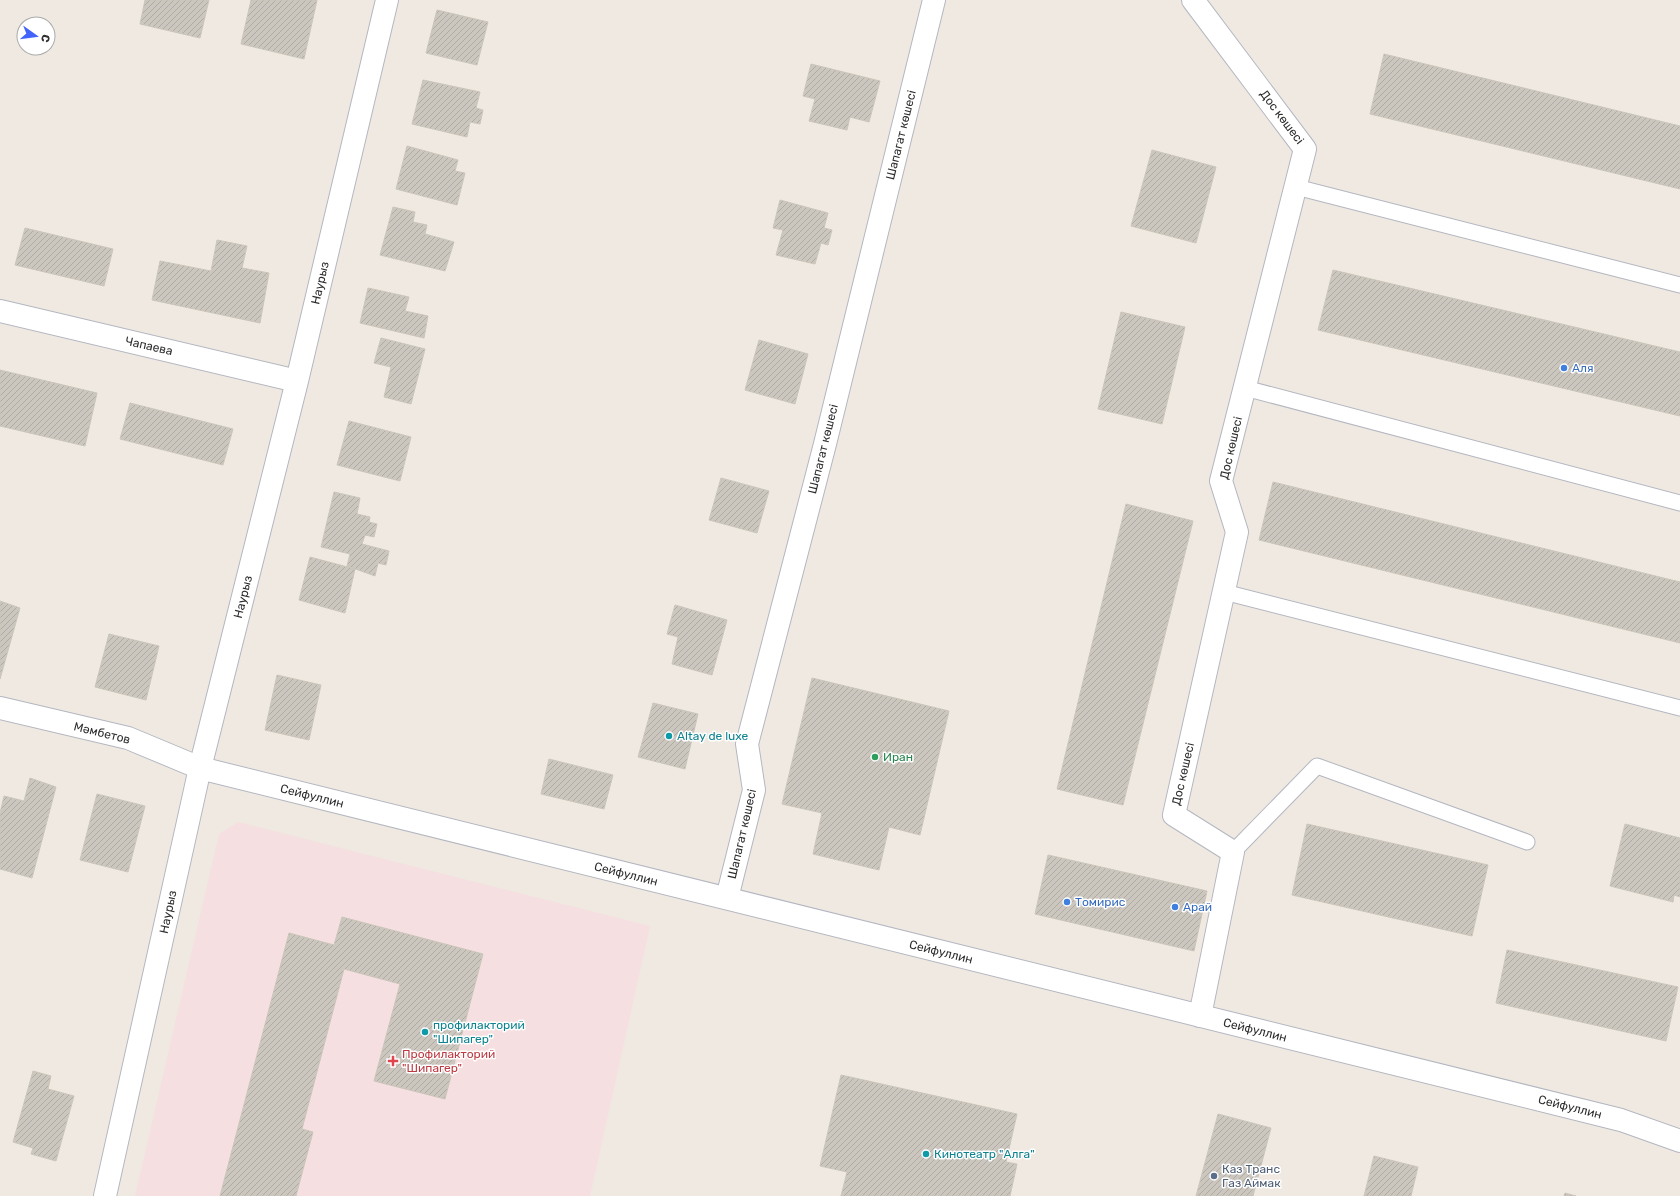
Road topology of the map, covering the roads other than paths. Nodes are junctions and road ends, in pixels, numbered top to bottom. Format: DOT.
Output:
graph roads {
  1 [pos="387,0"];
  2 [pos="934,0"];
  3 [pos="1193,0"];
  4 [pos="1296,186"];
  5 [pos="1680,285"];
  6 [pos="0,311"];
  7 [pos="297,381"];
  8 [pos="1245,388"];
  9 [pos="1680,503"];
  10 [pos="1224,592"];
  11 [pos="0,708"];
  12 [pos="1680,708"];
  13 [pos="200,768"];
  14 [pos="1527,842"];
  15 [pos="1233,852"];
  16 [pos="727,898"];
  17 [pos="1200,1016"];
  18 [pos="1680,1141"];
  19 [pos="105,1196"];
  1 -- 7 [label="street, Наурыз"];
  2 -- 16 [label="street, Шапагат көшесі"];
  3 -- 4 [label="street, Дос көшесі"];
  4 -- 5 [label="lane"];
  4 -- 8 [label="street, Дос көшесі"];
  6 -- 7 [label="street, Чапаева"];
  7 -- 13 [label="street, Наурыз"];
  8 -- 9 [label="lane"];
  8 -- 10 [label="street, Дос көшесі"];
  10 -- 12 [label="lane"];
  10 -- 15 [label="street, Дос көшесі"];
  11 -- 13 [label="street, Мәмбетов"];
  13 -- 16 [label="street, Сейфуллин"];
  13 -- 19 [label="street, Наурыз"];
  14 -- 15 [label="lane"];
  15 -- 17 [label="street"];
  16 -- 17 [label="street, Сейфуллин"];
  17 -- 18 [label="street, Сейфуллин"];
}
